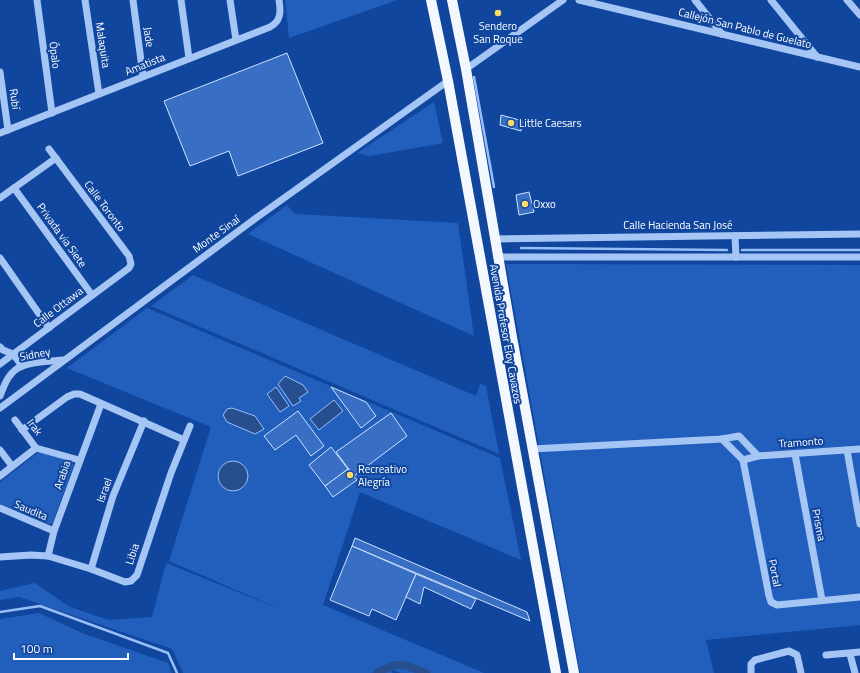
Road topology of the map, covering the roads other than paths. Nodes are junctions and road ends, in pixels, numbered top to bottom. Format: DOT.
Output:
graph roads {
  1 [pos="37,0"];
  2 [pos="85,0"];
  3 [pos="133,0"];
  4 [pos="181,0"];
  5 [pos="230,0"];
  6 [pos="279,0"];
  7 [pos="431,0"];
  8 [pos="452,0"];
  9 [pos="563,0"];
  10 [pos="578,0"];
  11 [pos="695,0"];
  12 [pos="771,0"];
  13 [pos="847,0"];
  14 [pos="860,15"];
  15 [pos="722,34"];
  16 [pos="236,40"];
  17 [pos="817,57"];
  18 [pos="189,58"];
  19 [pos="860,67"];
  20 [pos="466,69"];
  21 [pos="0,72"];
  22 [pos="144,76"];
  23 [pos="448,81"];
  24 [pos="99,94"];
  25 [pos="52,113"];
  26 [pos="8,130"];
  27 [pos="0,133"];
  28 [pos="49,149"];
  29 [pos="56,158"];
  30 [pos="14,188"];
  31 [pos="0,198"];
  32 [pos="860,234"];
  33 [pos="735,236"];
  34 [pos="496,239"];
  35 [pos="499,257"];
  36 [pos="736,257"];
  37 [pos="860,257"];
  38 [pos="0,258"];
  39 [pos="129,268"];
  40 [pos="92,295"];
  41 [pos="49,328"];
  42 [pos="2,348"];
  43 [pos="13,354"];
  44 [pos="65,360"];
  45 [pos="2,362"];
  46 [pos="22,366"];
  47 [pos="12,373"];
  48 [pos="0,396"];
  49 [pos="101,404"];
  50 [pos="0,408"];
  51 [pos="15,420"];
  52 [pos="144,421"];
  53 [pos="190,426"];
  54 [pos="22,430"];
  55 [pos="722,439"];
  56 [pos="184,440"];
  57 [pos="36,448"];
  58 [pos="532,449"];
  59 [pos="860,449"];
  60 [pos="0,450"];
  61 [pos="847,450"];
  62 [pos="795,454"];
  63 [pos="758,456"];
  64 [pos="79,460"];
  65 [pos="743,460"];
  66 [pos="12,466"];
  67 [pos="0,475"];
  68 [pos="524,499"];
  69 [pos="0,508"];
  70 [pos="545,521"];
  71 [pos="860,524"];
  72 [pos="54,531"];
  73 [pos="531,539"];
  74 [pos="0,556"];
  75 [pos="48,556"];
  76 [pos="552,561"];
  77 [pos="91,569"];
  78 [pos="860,597"];
  79 [pos="822,600"];
  80 [pos="860,652"];
  81 [pos="850,654"];
  82 [pos="826,655"];
  83 [pos="556,673"];
  84 [pos="574,673"];
  85 [pos="751,673"];
  86 [pos="802,673"];
  87 [pos="855,673"];
  1 -- 25 [label="street, Ópalo"];
  2 -- 24 [label="street, Malaquita"];
  3 -- 22 [label="street, Jade"];
  4 -- 18 [label="street"];
  5 -- 16 [label="street"];
  6 -- 16 [label="street, Amatista"];
  7 -- 23 [label="main road, Avenida Profesor Eloy Cavazos"];
  8 -- 20 [label="main road, Avenida Profesor Eloy Cavazos"];
  9 -- 20 [label="street"];
  10 -- 15 [label="street, Callejón San Pablo de Guelato"];
  11 -- 15 [label="street"];
  12 -- 17 [label="street"];
  13 -- 14 [label="street"];
  15 -- 17 [label="street, Callejón San Pablo de Guelato"];
  16 -- 18 [label="street, Amatista"];
  17 -- 19 [label="street, Callejón San Pablo de Guelato"];
  18 -- 22 [label="street, Amatista"];
  20 -- 34 [label="main road, Avenida Profesor Eloy Cavazos"];
  21 -- 26 [label="street, Rubí"];
  22 -- 24 [label="street, Amatista"];
  23 -- 44 [label="street, Monte Sinaí"];
  23 -- 68 [label="main road, Avenida Profesor Eloy Cavazos"];
  24 -- 25 [label="street, Amatista"];
  25 -- 26 [label="street, Amatista"];
  26 -- 27 [label="street, Amatista"];
  28 -- 29 [label="street, Calle Toronto"];
  29 -- 30 [label="street"];
  29 -- 39 [label="street, Calle Toronto"];
  30 -- 31 [label="street"];
  30 -- 40 [label="street, Privada via Siete"];
  32 -- 33 [label="street, Calle Hacienda San José"];
  33 -- 34 [label="street, Calle Hacienda San José"];
  33 -- 36 [label="street"];
  34 -- 35 [label="main road, Avenida Profesor Eloy Cavazos"];
  35 -- 36 [label="street"];
  35 -- 58 [label="main road, Avenida Profesor Eloy Cavazos"];
  36 -- 37 [label="street"];
  38 -- 41 [label="street"];
  39 -- 40 [label="street, Calle Ottawa"];
  40 -- 41 [label="street, Calle Ottawa"];
  41 -- 43 [label="street, Calle Ottawa"];
  42 -- 43 [label="street"];
  42 -- 45 [label="street"];
  43 -- 45 [label="street, Calle Ottawa"];
  43 -- 46 [label="street"];
  44 -- 46 [label="street, Sidney"];
  44 -- 50 [label="street, Monte Sinaí"];
  45 -- 47 [label="street"];
  46 -- 47 [label="street, Sidney"];
  47 -- 48 [label="street, Sidney"];
  49 -- 52 [label="street"];
  49 -- 54 [label="street"];
  49 -- 64 [label="street, Arabia"];
  51 -- 54 [label="street, Irak"];
  52 -- 56 [label="street"];
  52 -- 77 [label="street, Israel"];
  53 -- 56 [label="street, Libia"];
  54 -- 57 [label="street, Irak"];
  55 -- 58 [label="street"];
  55 -- 63 [label="street"];
  55 -- 65 [label="street"];
  56 -- 77 [label="street, Libia"];
  57 -- 64 [label="street"];
  57 -- 66 [label="street"];
  58 -- 70 [label="main road, Avenida Profesor Eloy Cavazos"];
  59 -- 61 [label="street, Tramonto"];
  60 -- 66 [label="street"];
  61 -- 62 [label="street, Tramonto"];
  61 -- 71 [label="street"];
  62 -- 63 [label="street, Tramonto"];
  62 -- 79 [label="street, Prisma"];
  63 -- 65 [label="street, Tramonto"];
  64 -- 72 [label="street, Arabia"];
  65 -- 79 [label="street, Portal"];
  66 -- 67 [label="street"];
  68 -- 70 [label="main road"];
  68 -- 73 [label="main road, Avenida Profesor Eloy Cavazos"];
  69 -- 72 [label="street, Saudita"];
  70 -- 76 [label="main road, Avenida Profesor Eloy Cavazos"];
  72 -- 75 [label="street, Arabia"];
  73 -- 76 [label="main road"];
  73 -- 83 [label="main road, Avenida Profesor Eloy Cavazos"];
  74 -- 75 [label="street, Libia"];
  75 -- 77 [label="street, Libia"];
  76 -- 84 [label="main road, Avenida Profesor Eloy Cavazos"];
  78 -- 79 [label="street, Portal"];
  80 -- 81 [label="street"];
  81 -- 82 [label="street"];
  81 -- 87 [label="street"];
  85 -- 86 [label="street"];
}
